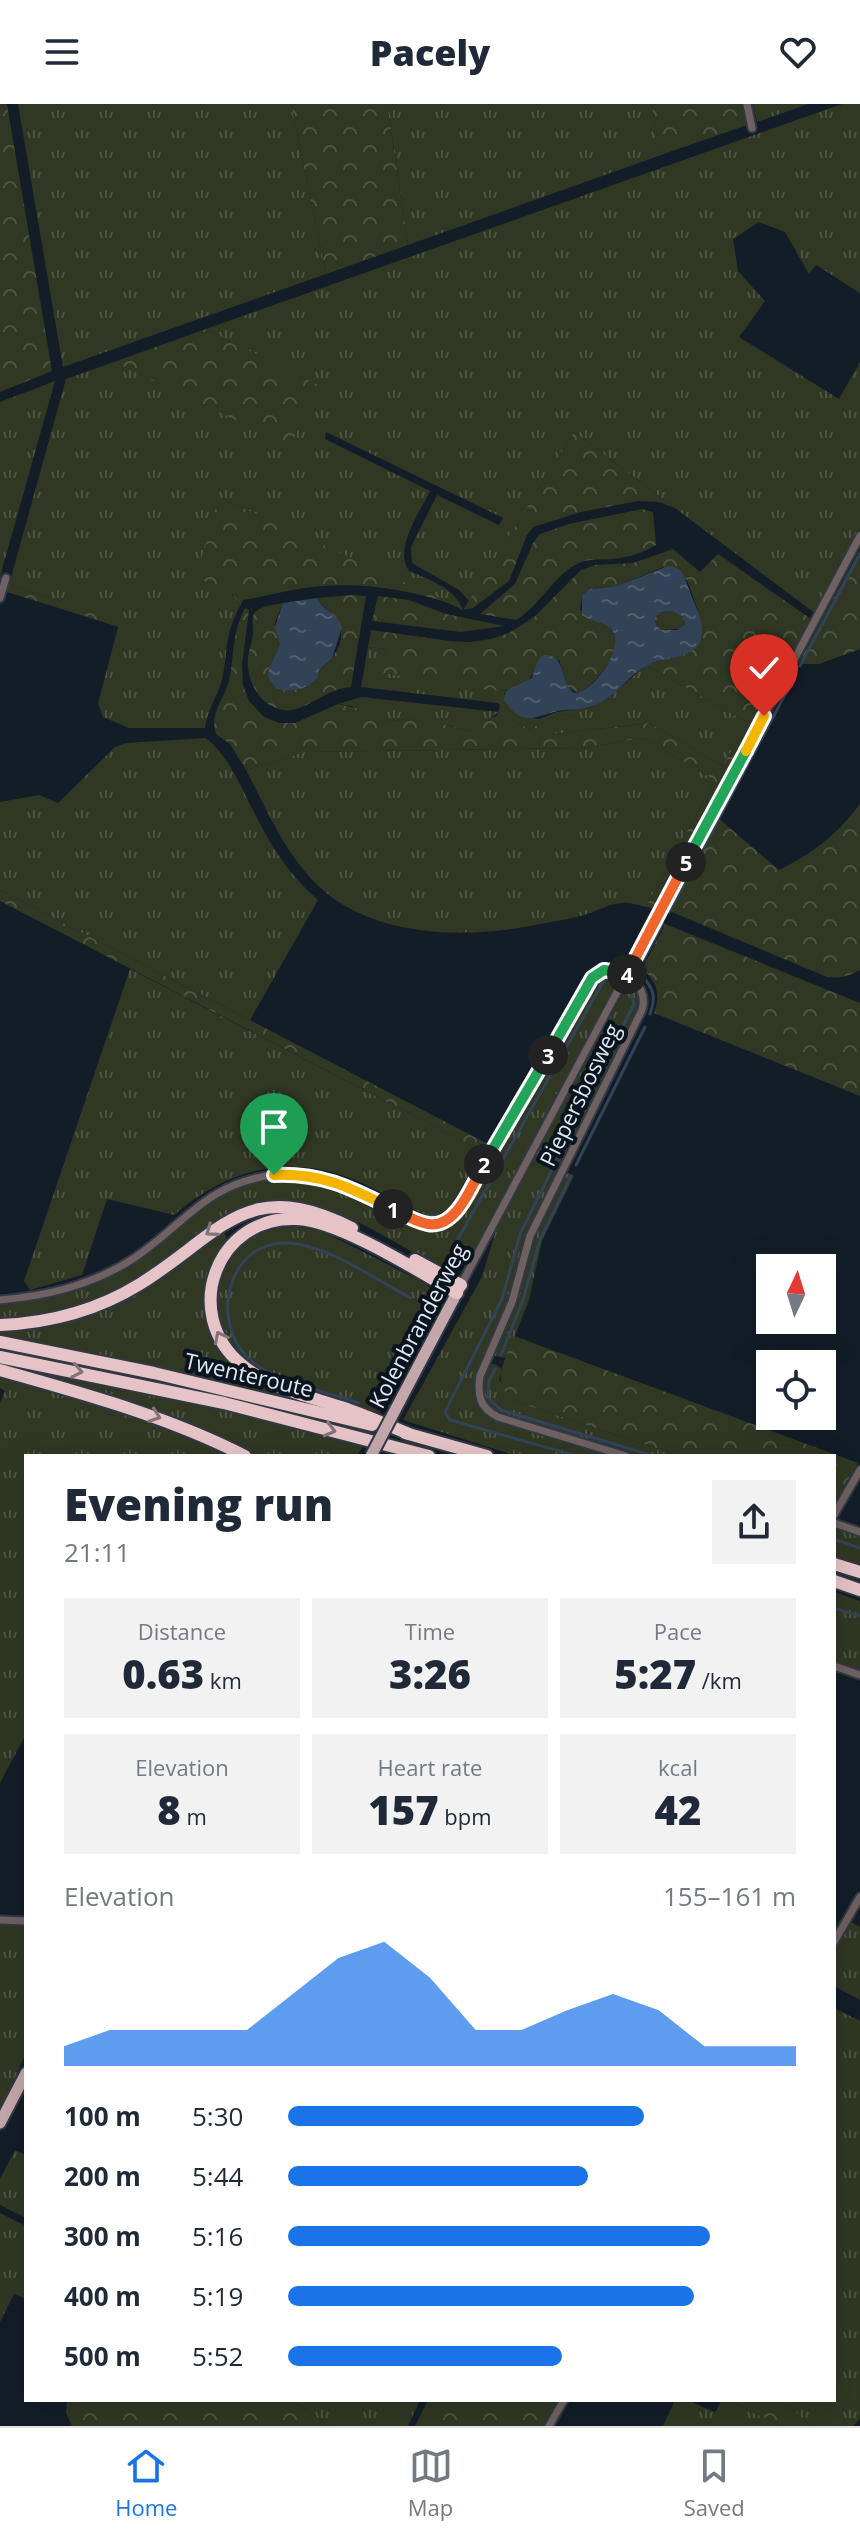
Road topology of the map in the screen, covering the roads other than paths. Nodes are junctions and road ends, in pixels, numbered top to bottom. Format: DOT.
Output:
graph roads {
  1 [pos="747,104"];
  2 [pos="752,128"];
  3 [pos="860,536"];
  4 [pos="6,578"];
  5 [pos="0,598"];
  6 [pos="626,974"];
  7 [pos="459,1289"];
  8 [pos="0,1300"];
  9 [pos="0,1325"];
  10 [pos="0,1342"];
  11 [pos="0,1357"];
  12 [pos="0,1370"];
  13 [pos="409,1434"];
  14 [pos="241,1454"];
  15 [pos="372,1454"];
  16 [pos="421,1454"];
  17 [pos="480,1454"];
  18 [pos="619,1454"];
  19 [pos="860,1470"];
  20 [pos="836,1512"];
  21 [pos="836,1524"];
  22 [pos="860,1532"];
  23 [pos="836,1565"];
  24 [pos="860,1572"];
  25 [pos="836,1584"];
  26 [pos="860,1590"];
  27 [pos="836,1667"];
  28 [pos="860,1675"];
  29 [pos="860,1897"];
  30 [pos="0,1920"];
  31 [pos="24,1921"];
  32 [pos="836,1939"];
  33 [pos="24,2077"];
  34 [pos="0,2123"];
  35 [pos="563,2402"];
  36 [pos="549,2426"];
  1 -- 2 [label="street"];
  3 -- 6 [label="street, Kolenbranderweg"];
  4 -- 5 [label="street"];
  6 -- 7 [label="street, Kolenbranderweg"];
  6 -- 8 [label="street, Piepersbosweg"];
  6 -- 18 [label="street, Piepersbosweg"];
  7 -- 9 [label="highway, one-way"];
  13 -- 7 [label="highway, one-way"];
  7 -- 15 [label="main road, Kolenbranderweg, bridge"];
  10 -- 13 [label="highway, Twenteroute"];
  11 -- 16 [label="highway, Twenteroute, one-way"];
  12 -- 14 [label="highway, one-way"];
  13 -- 17 [label="highway, Twenteroute"];
  19 -- 20 [label="street"];
  21 -- 22 [label="street"];
  23 -- 24 [label="highway"];
  25 -- 26 [label="highway"];
  27 -- 28 [label="street"];
  29 -- 32 [label="street"];
  30 -- 31 [label="street"];
  33 -- 34 [label="main road"];
  35 -- 36 [label="street"];
}
